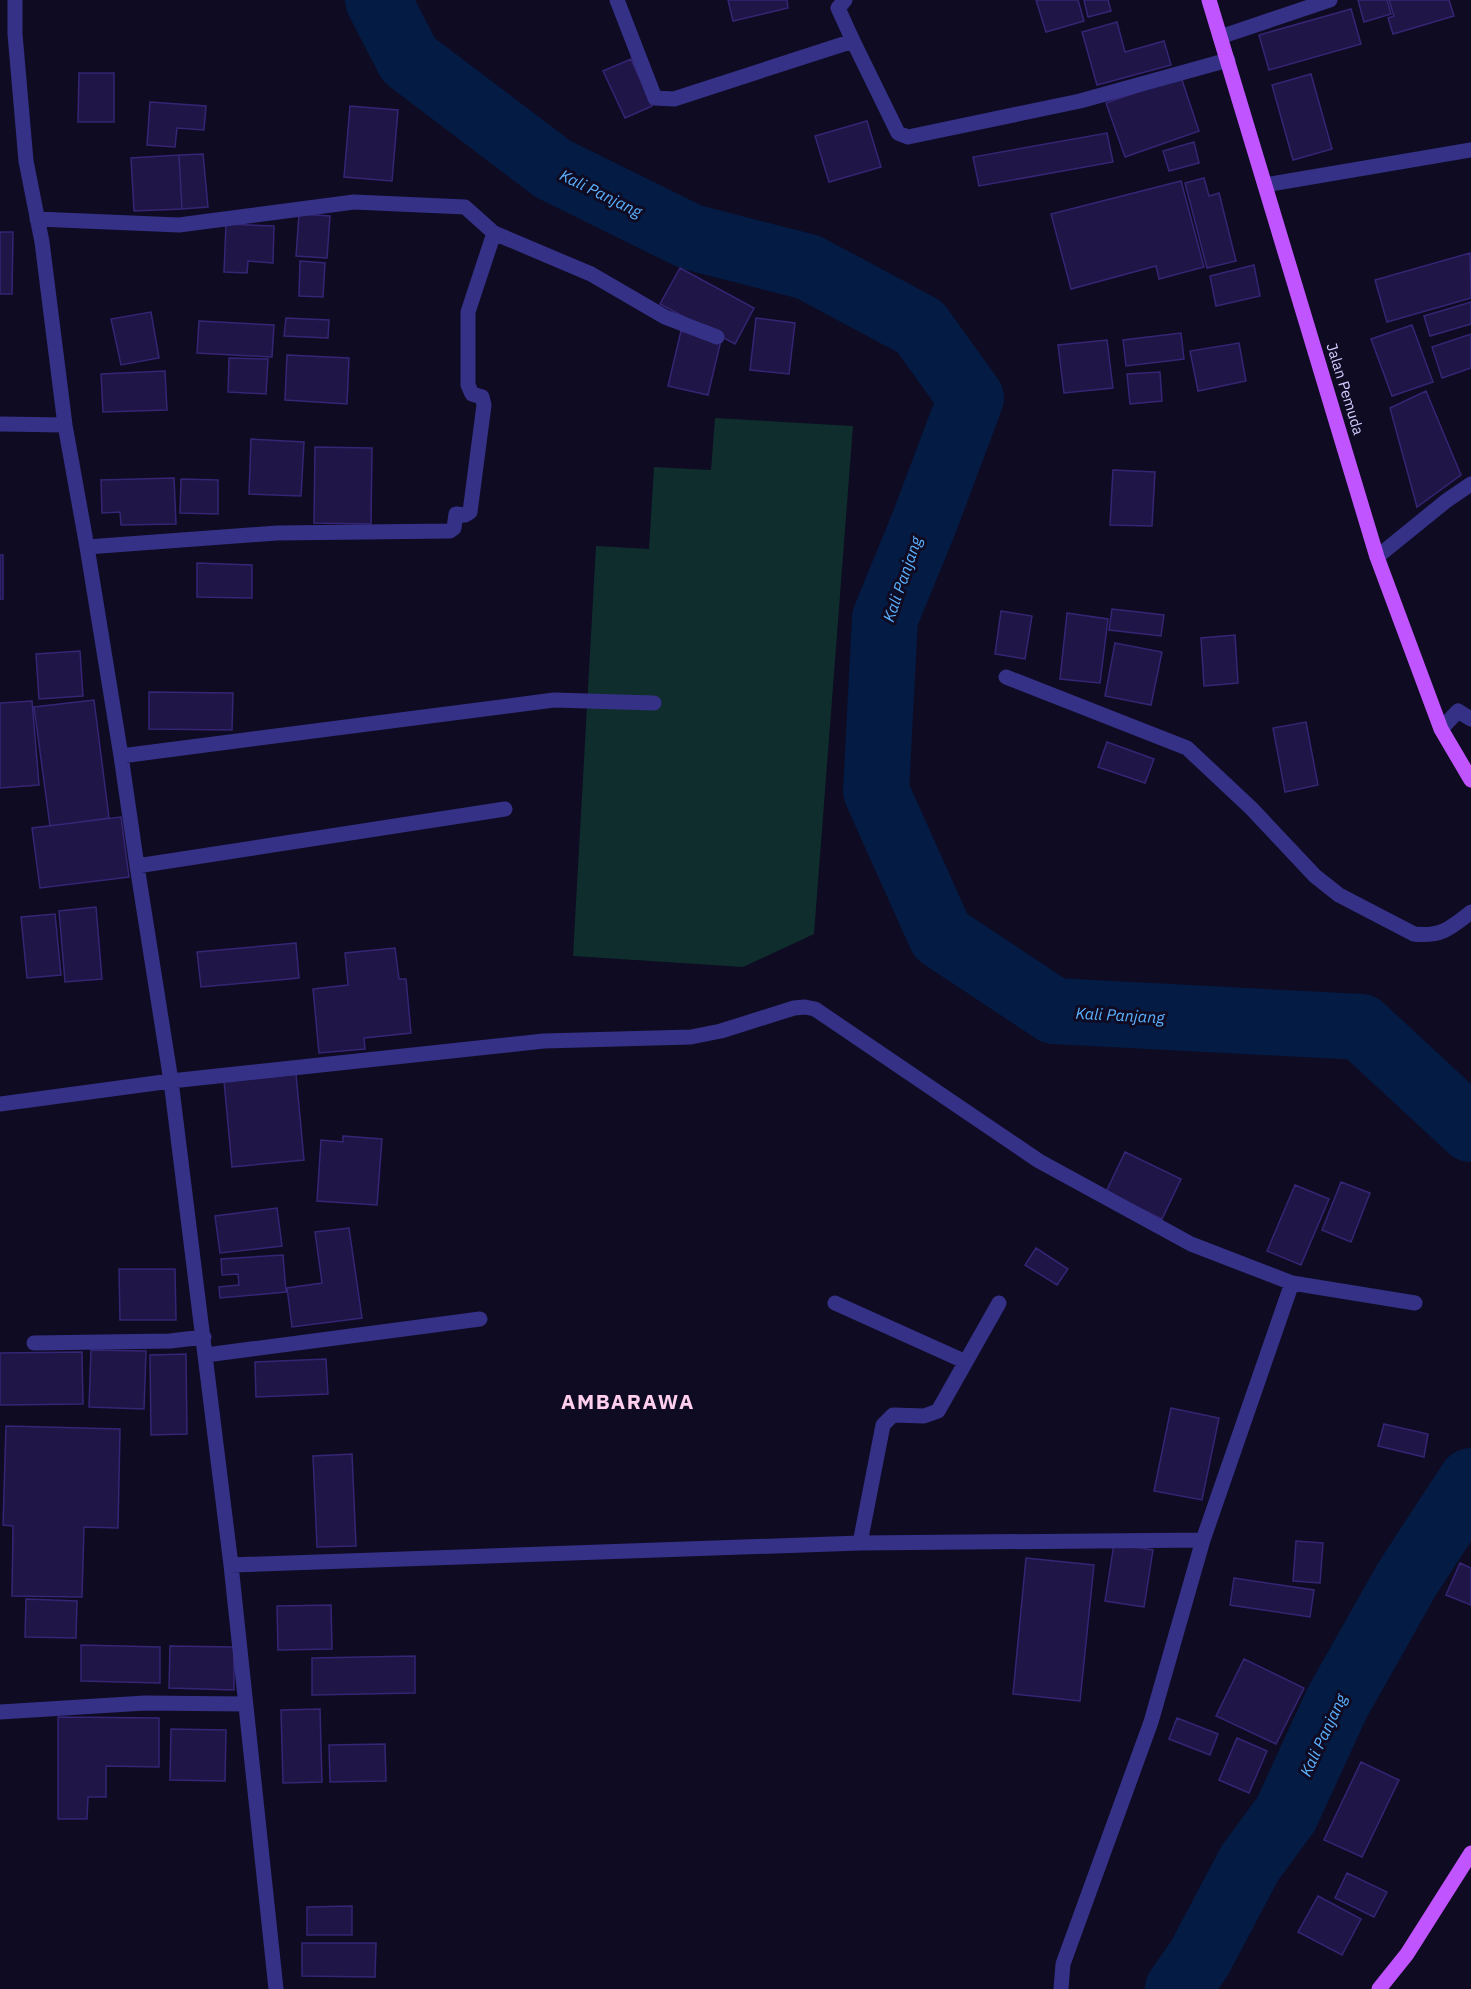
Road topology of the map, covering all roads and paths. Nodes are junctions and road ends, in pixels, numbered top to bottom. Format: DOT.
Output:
graph roads {
  1 [pos="15,0"];
  2 [pos="616,0"];
  3 [pos="845,0"];
  4 [pos="1209,0"];
  5 [pos="1330,0"];
  6 [pos="1220,37"];
  7 [pos="853,41"];
  8 [pos="1228,60"];
  9 [pos="1471,150"];
  10 [pos="1265,185"];
  11 [pos="37,219"];
  12 [pos="494,233"];
  13 [pos="717,337"];
  14 [pos="0,424"];
  15 [pos="65,426"];
  16 [pos="1471,484"];
  17 [pos="87,547"];
  18 [pos="1377,557"];
  19 [pos="1006,677"];
  20 [pos="654,703"];
  21 [pos="1471,719"];
  22 [pos="1441,729"];
  23 [pos="121,756"];
  24 [pos="1471,780"];
  25 [pos="504,809"];
  26 [pos="136,866"];
  27 [pos="1471,912"];
  28 [pos="171,1080"];
  29 [pos="0,1104"];
  30 [pos="1292,1283"];
  31 [pos="835,1303"];
  32 [pos="999,1303"];
  33 [pos="1415,1303"];
  34 [pos="480,1319"];
  35 [pos="204,1338"];
  36 [pos="34,1342"];
  37 [pos="206,1355"];
  38 [pos="966,1362"];
  39 [pos="1203,1540"];
  40 [pos="860,1543"];
  41 [pos="231,1564"];
  42 [pos="245,1704"];
  43 [pos="0,1712"];
  44 [pos="1471,1852"];
  45 [pos="276,1989"];
  46 [pos="1061,1989"];
  47 [pos="1379,1989"];
  1 -- 11 [label="street"];
  2 -- 7 [label="street"];
  3 -- 7 [label="street"];
  4 -- 6 [label="main road, Jalan Pemuda"];
  5 -- 6 [label="street"];
  6 -- 8 [label="main road, Jalan Pemuda"];
  7 -- 8 [label="street"];
  8 -- 10 [label="main road, Jalan Pemuda"];
  9 -- 10 [label="street"];
  10 -- 18 [label="main road, Jalan Pemuda"];
  11 -- 12 [label="street"];
  11 -- 15 [label="street"];
  12 -- 13 [label="street"];
  12 -- 17 [label="street"];
  14 -- 15 [label="street"];
  15 -- 17 [label="street"];
  16 -- 18 [label="street"];
  17 -- 23 [label="street"];
  18 -- 22 [label="main road, Jalan Pemuda"];
  19 -- 27 [label="street"];
  20 -- 23 [label="street"];
  21 -- 22 [label="street"];
  22 -- 24 [label="main road, Jalan Pemuda"];
  23 -- 26 [label="street"];
  25 -- 26 [label="street"];
  26 -- 28 [label="street"];
  28 -- 29 [label="street"];
  28 -- 30 [label="street"];
  28 -- 35 [label="street"];
  30 -- 33 [label="street"];
  30 -- 39 [label="street"];
  31 -- 38 [label="street"];
  32 -- 38 [label="street"];
  34 -- 37 [label="street"];
  35 -- 36 [label="street"];
  35 -- 37 [label="street"];
  37 -- 41 [label="street"];
  38 -- 40 [label="street"];
  39 -- 40 [label="street"];
  39 -- 46 [label="street"];
  40 -- 41 [label="street"];
  41 -- 42 [label="street"];
  42 -- 43 [label="street"];
  42 -- 45 [label="street"];
  44 -- 47 [label="main road"];
}
